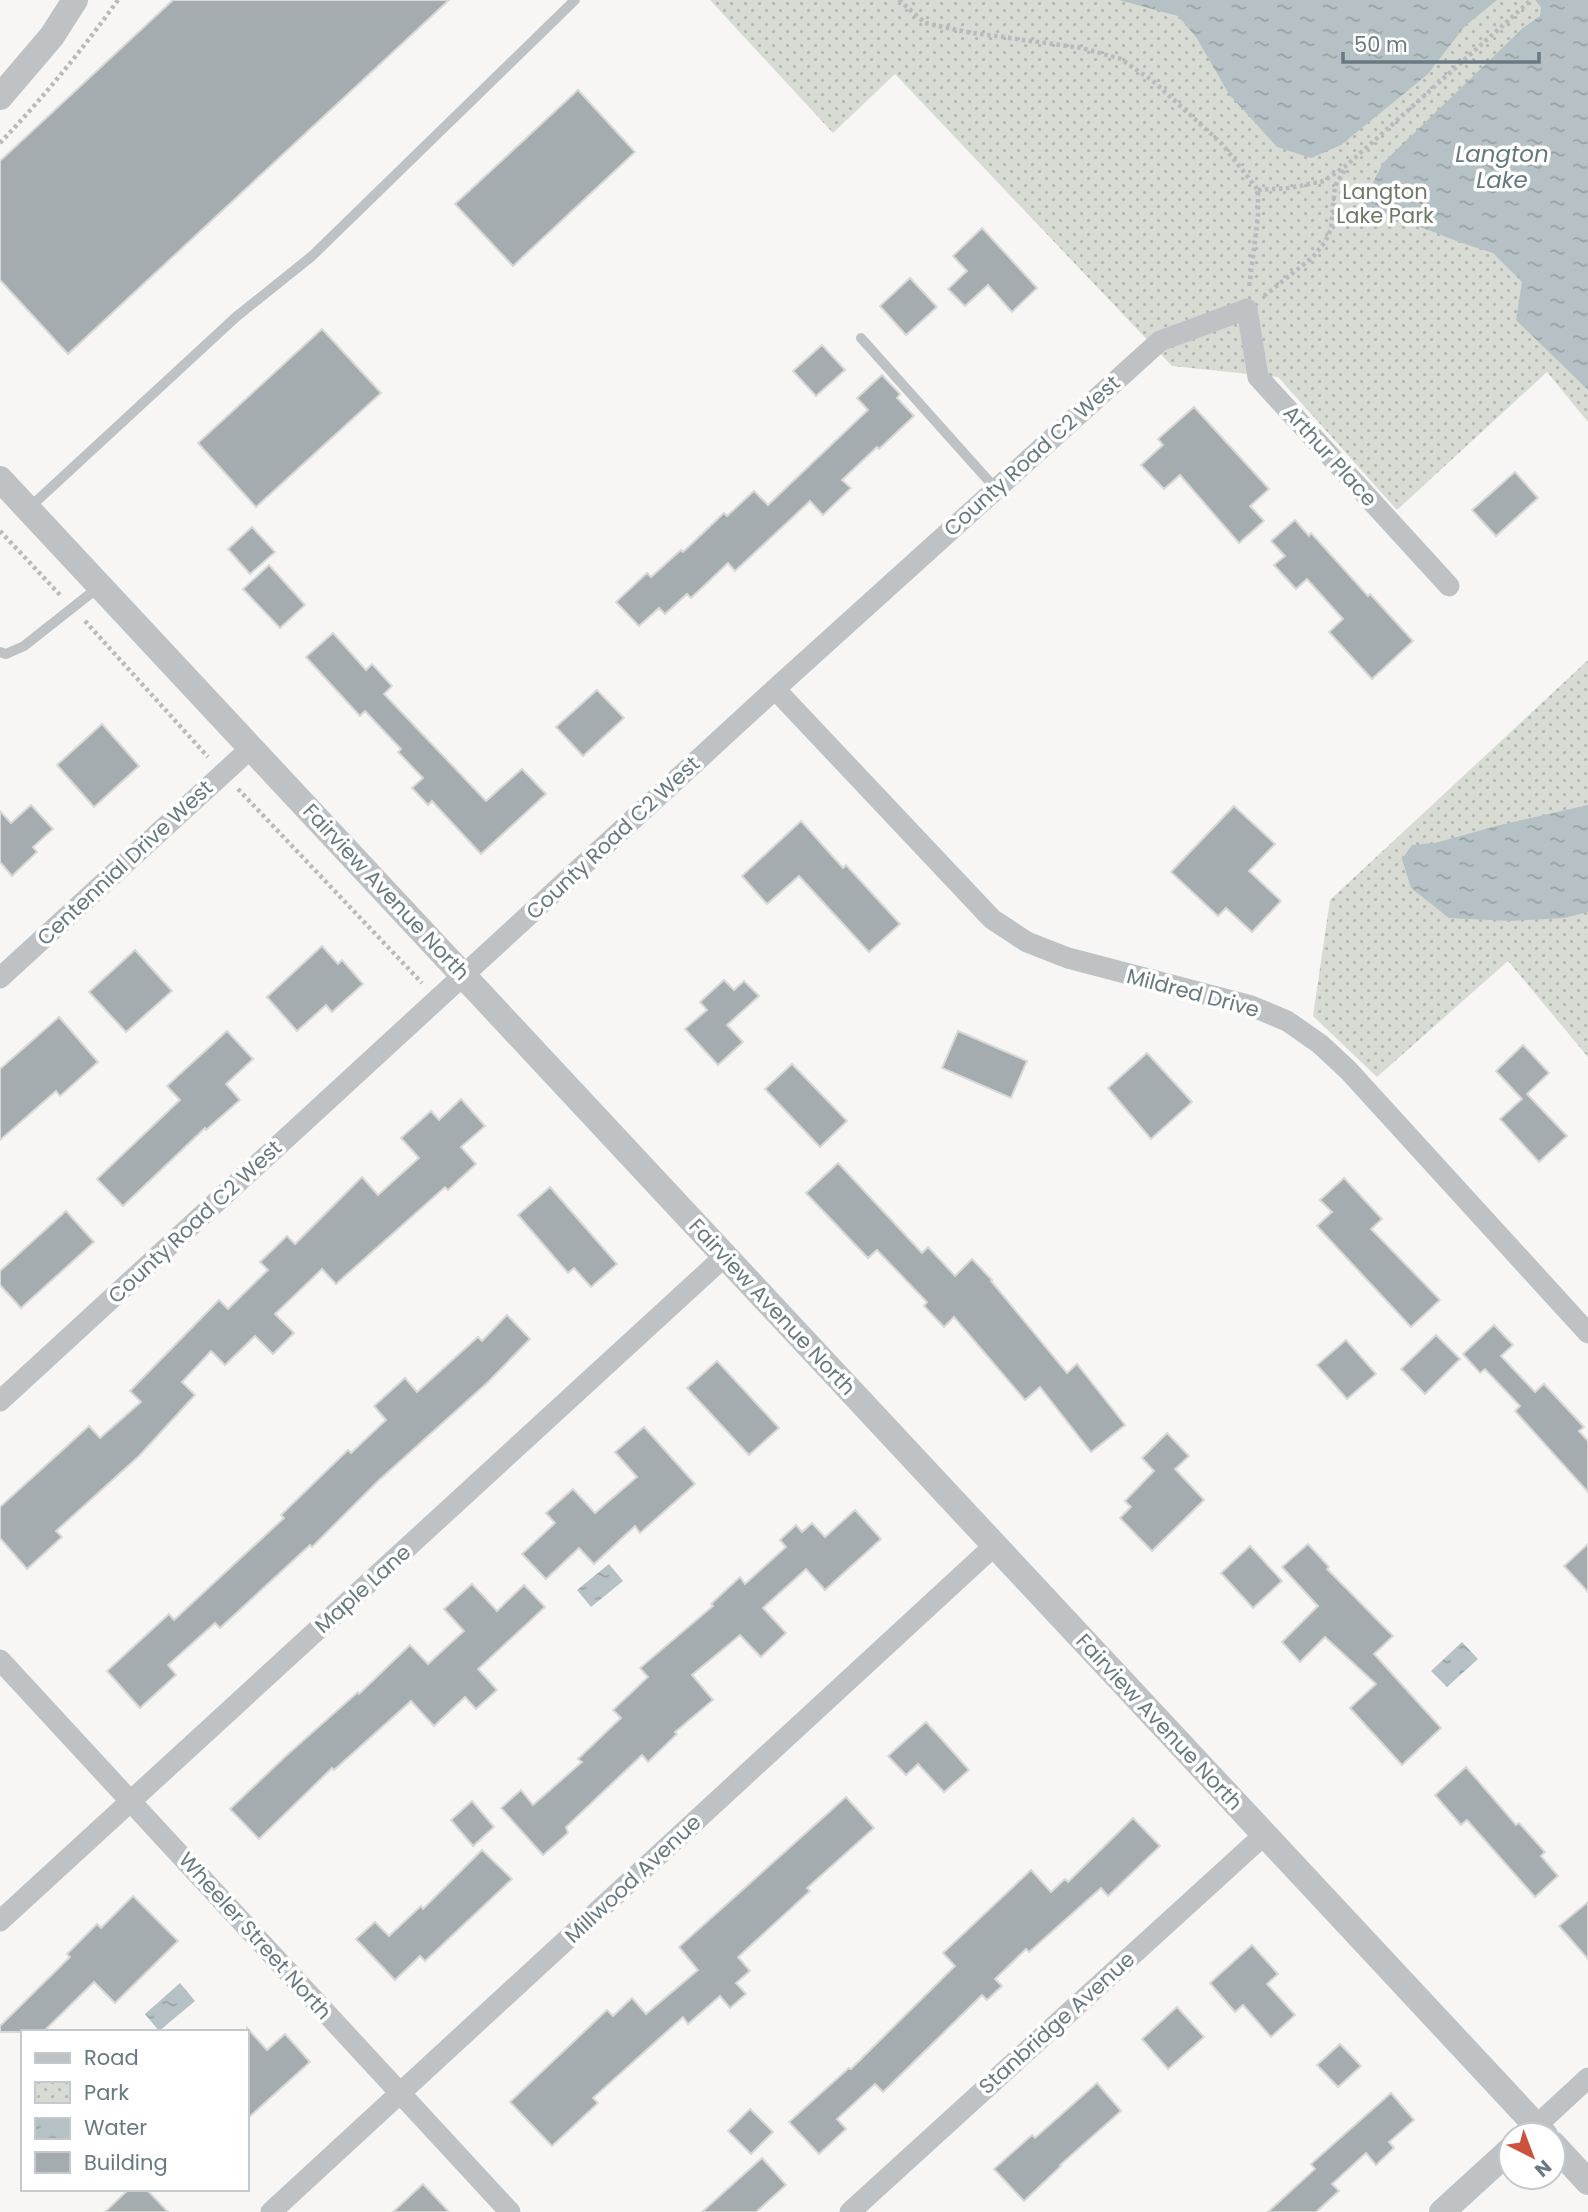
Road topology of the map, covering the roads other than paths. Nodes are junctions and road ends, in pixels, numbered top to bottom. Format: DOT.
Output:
graph roads {
  1 [pos="75,0"];
  2 [pos="575,0"];
  3 [pos="0,97"];
  4 [pos="1247,309"];
  5 [pos="861,338"];
  6 [pos="0,479"];
  7 [pos="996,489"];
  8 [pos="27,509"];
  9 [pos="100,586"];
  10 [pos="1448,586"];
  11 [pos="0,652"];
  12 [pos="775,689"];
  13 [pos="251,748"];
  14 [pos="463,975"];
  15 [pos="0,978"];
  16 [pos="725,1256"];
  17 [pos="1588,1333"];
  18 [pos="2,1397"];
  19 [pos="995,1545"];
  20 [pos="0,1660"];
  21 [pos="131,1801"];
  22 [pos="1264,1835"];
  23 [pos="0,1921"];
  24 [pos="1588,2078"];
  25 [pos="400,2095"];
  26 [pos="1527,2121"];
  27 [pos="1552,2121"];
  28 [pos="1567,2161"];
  29 [pos="1497,2162"];
  30 [pos="1588,2182"];
  31 [pos="271,2212"];
  32 [pos="510,2212"];
  33 [pos="850,2212"];
  34 [pos="1442,2212"];
  1 -- 3 [label="street"];
  2 -- 8 [label="lane"];
  4 -- 7 [label="street, County Road C2 West"];
  4 -- 10 [label="street, Arthur Place"];
  5 -- 7 [label="lane"];
  6 -- 8 [label="street, Fairview Avenue North"];
  7 -- 12 [label="street, County Road C2 West"];
  8 -- 9 [label="street, Fairview Avenue North"];
  9 -- 11 [label="lane"];
  9 -- 13 [label="street, Fairview Avenue North"];
  12 -- 14 [label="street, County Road C2 West"];
  12 -- 17 [label="street, Mildred Drive"];
  13 -- 14 [label="street, Fairview Avenue North"];
  13 -- 15 [label="street, Centennial Drive West"];
  14 -- 16 [label="street, Fairview Avenue North"];
  14 -- 18 [label="street, County Road C2 West"];
  16 -- 19 [label="street, Fairview Avenue North"];
  16 -- 21 [label="street, Maple Lane"];
  19 -- 22 [label="street, Fairview Avenue North"];
  19 -- 25 [label="street, Millwood Avenue"];
  20 -- 21 [label="street, Wheeler Street North"];
  21 -- 23 [label="street, Maple Lane"];
  21 -- 25 [label="street, Wheeler Street North"];
  22 -- 26 [label="street, Fairview Avenue North"];
  22 -- 33 [label="street, Stanbridge Avenue"];
  24 -- 27 [label="street"];
  25 -- 31 [label="street, Millwood Avenue"];
  25 -- 32 [label="street, Wheeler Street North"];
  28 -- 30 [label="street, Fairview Avenue North"];
  29 -- 34 [label="street"];
}
